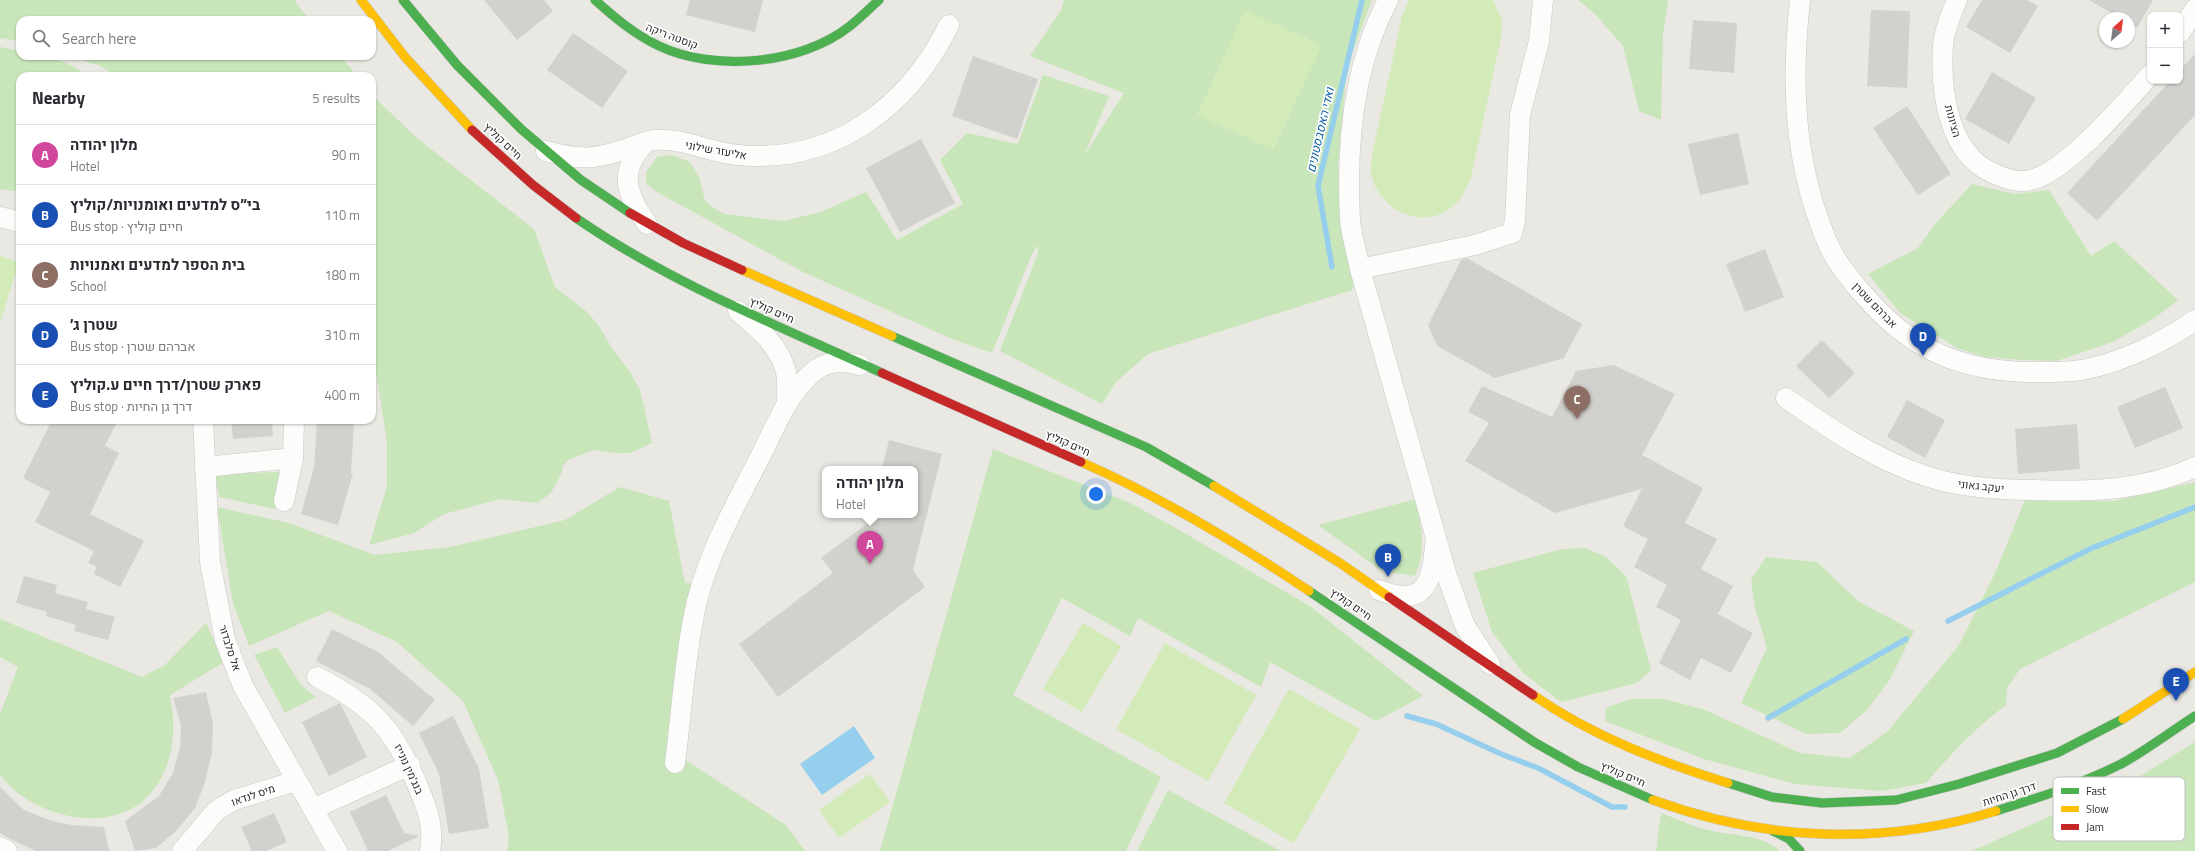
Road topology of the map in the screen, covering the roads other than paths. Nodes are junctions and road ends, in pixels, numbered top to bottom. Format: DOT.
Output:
graph roads {
  1 [pos="360,0"];
  2 [pos="402,0"];
  3 [pos="595,0"];
  4 [pos="879,0"];
  5 [pos="1388,0"];
  6 [pos="1543,0"];
  7 [pos="1800,0"];
  8 [pos="1957,0"];
  9 [pos="2195,9"];
  10 [pos="373,16"];
  11 [pos="376,20"];
  12 [pos="949,25"];
  13 [pos="2183,28"];
  14 [pos="2147,78"];
  15 [pos="645,143"];
  16 [pos="546,151"];
  17 [pos="0,217"];
  18 [pos="16,221"];
  19 [pos="647,224"];
  20 [pos="1360,269"];
  21 [pos="731,304"];
  22 [pos="2195,320"];
  23 [pos="872,368"];
  24 [pos="1786,398"];
  25 [pos="787,404"];
  26 [pos="203,424"];
  27 [pos="294,424"];
  28 [pos="293,458"];
  29 [pos="205,467"];
  30 [pos="2195,467"];
  31 [pos="284,501"];
  32 [pos="1435,535"];
  33 [pos="1375,588"];
  34 [pos="1494,668"];
  35 [pos="2195,672"];
  36 [pos="317,676"];
  37 [pos="2195,716"];
  38 [pos="676,763"];
  39 [pos="410,765"];
  40 [pos="2090,777"];
  41 [pos="296,781"];
  42 [pos="2053,792"];
  43 [pos="313,809"];
  44 [pos="1825,813"];
  45 [pos="1764,829"];
  46 [pos="1813,834"];
  47 [pos="1834,834"];
  48 [pos="1875,834"];
  49 [pos="1854,843"];
  50 [pos="1833,846"];
  51 [pos="0,847"];
  52 [pos="7,851"];
  53 [pos="182,851"];
  54 [pos="337,851"];
  55 [pos="430,851"];
  56 [pos="1800,851"];
  1 -- 10 [label="main road, חיים קוליץ"];
  2 -- 16 [label="main road, חיים קוליץ"];
  3 -- 4 [label="main road, קוסטה ריקה"];
  5 -- 20 [label="street"];
  6 -- 20 [label="street"];
  7 -- 22 [label="street, אברהם שטרן"];
  8 -- 14 [label="street, הציונות"];
  9 -- 13 [label="street"];
  11 -- 21 [label="main road, חיים קוליץ"];
  12 -- 15 [label="street, אליעזר שילוני"];
  15 -- 16 [label="street, אליעזר שילוני"];
  15 -- 19 [label="street"];
  16 -- 19 [label="main road, חיים קוליץ"];
  17 -- 18 [label="street"];
  19 -- 33 [label="main road, חיים קוליץ"];
  20 -- 32 [label="street"];
  21 -- 23 [label="main road, חיים קוליץ"];
  21 -- 25 [label="street"];
  23 -- 25 [label="street"];
  23 -- 45 [label="main road, חיים קוליץ"];
  24 -- 30 [label="street, יעקב גאוני"];
  25 -- 38 [label="street"];
  26 -- 29 [label="street, אל סלבדור"];
  27 -- 28 [label="street"];
  28 -- 29 [label="street"];
  28 -- 31 [label="street"];
  29 -- 41 [label="street, אל סלבדור"];
  32 -- 33 [label="street"];
  32 -- 34 [label="street"];
  33 -- 34 [label="main road, חיים קוליץ"];
  34 -- 44 [label="main road, חיים קוליץ"];
  35 -- 44 [label="main road"];
  36 -- 39 [label="street, בנג'מין נונייז"];
  37 -- 40 [label="main road, דרך גן החיות"];
  39 -- 43 [label="street"];
  39 -- 55 [label="street, בנג'מין נונייז"];
  41 -- 43 [label="street, אל סלבדור"];
  41 -- 53 [label="street, מיס לנדאו"];
  42 -- 48 [label="main road, דרך גן החיות"];
  43 -- 54 [label="street, אל סלבדור"];
  44 -- 47 [label="main road"];
  45 -- 46 [label="main road, חיים קוליץ"];
  45 -- 56 [label="main road"];
  46 -- 47 [label="main road, דרך גן החיות"];
  47 -- 48 [label="main road, דרך גן החיות"];
  47 -- 50 [label="main road"];
  48 -- 49 [label="main road"];
  51 -- 52 [label="street"];
}
